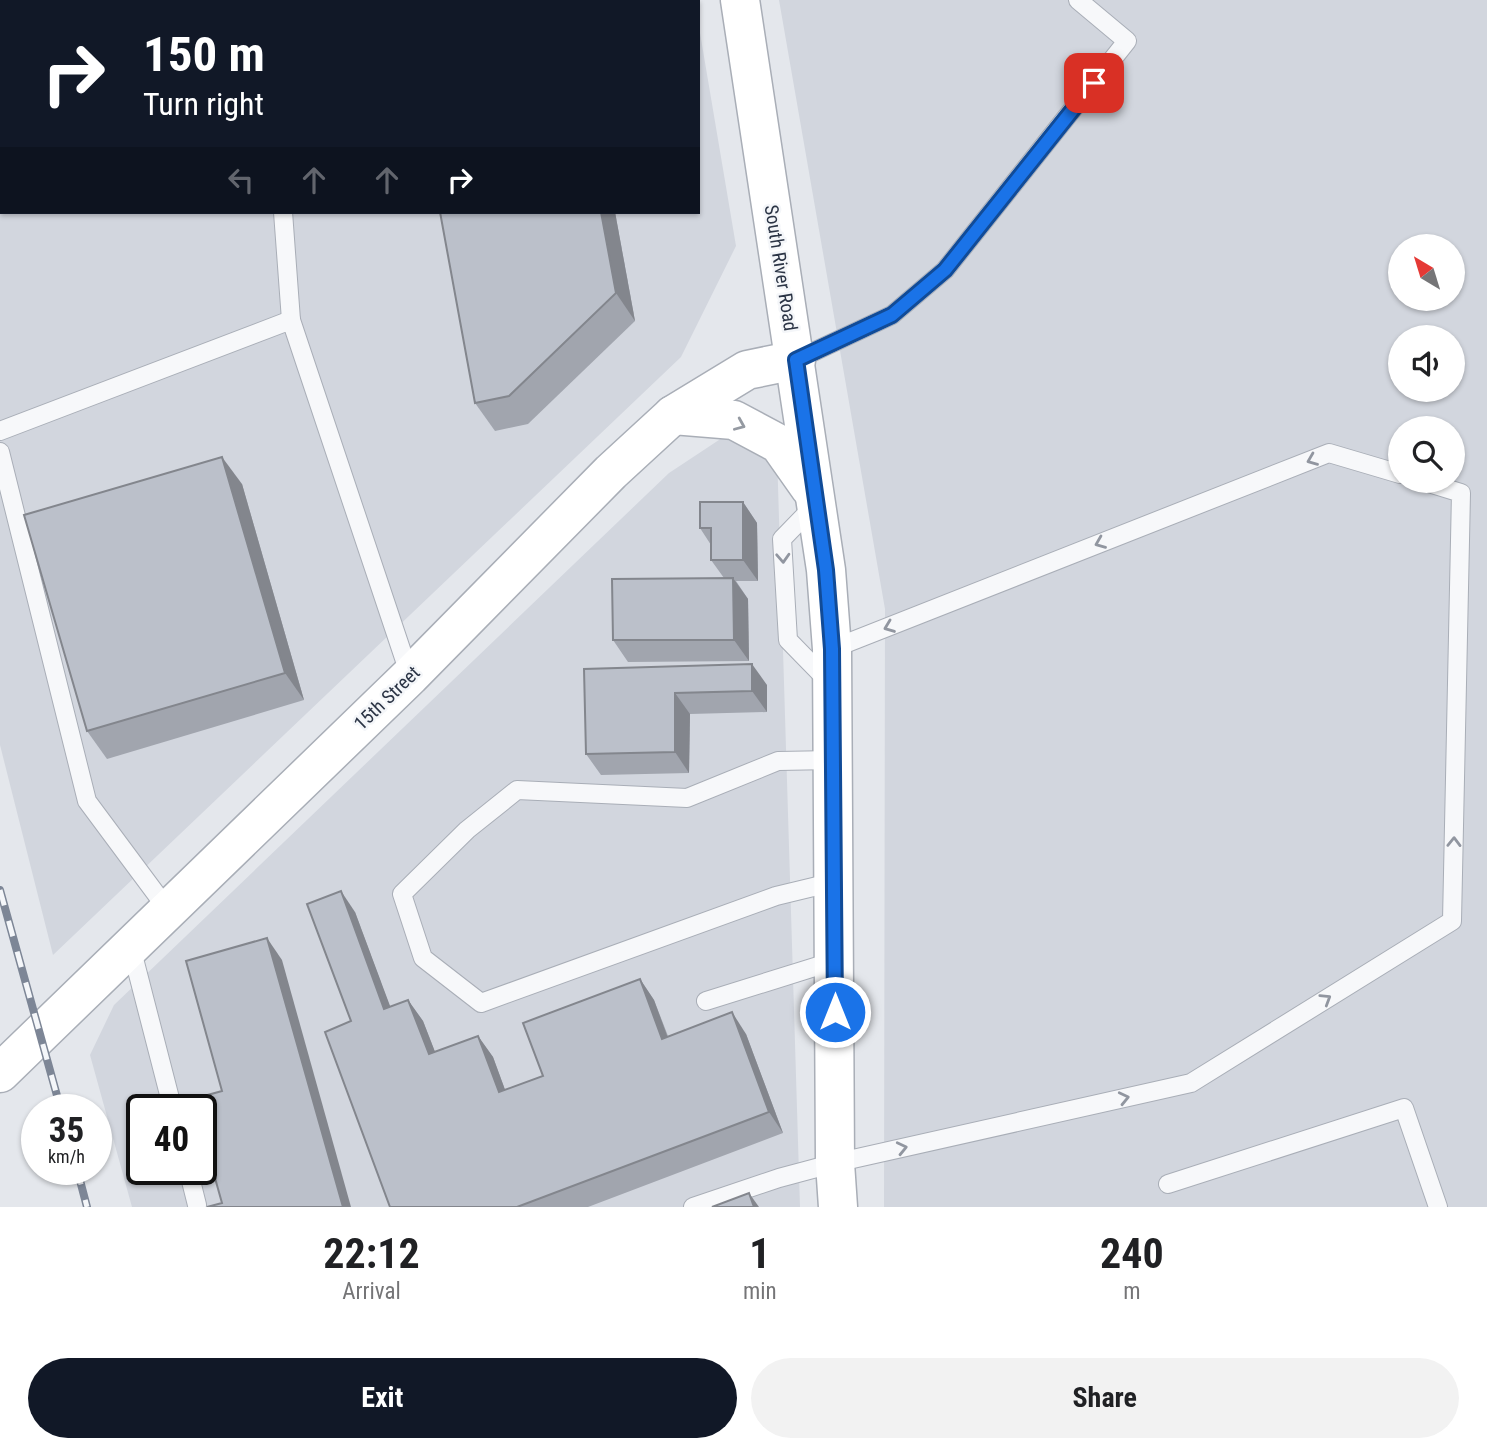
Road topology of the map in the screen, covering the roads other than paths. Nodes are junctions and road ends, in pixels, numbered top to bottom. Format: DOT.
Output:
graph roads {
  1 [pos="740,0"];
  2 [pos="1078,0"];
  3 [pos="283,214"];
  4 [pos="291,320"];
  5 [pos="796,360"];
  6 [pos="673,415"];
  7 [pos="0,431"];
  8 [pos="0,452"];
  9 [pos="1388,470"];
  10 [pos="1461,493"];
  11 [pos="815,499"];
  12 [pos="832,667"];
  13 [pos="410,676"];
  14 [pos="833,760"];
  15 [pos="834,882"];
  16 [pos="167,910"];
  17 [pos="131,946"];
  18 [pos="834,961"];
  19 [pos="706,1001"];
  20 [pos="0,1073"];
  21 [pos="169,1094"];
  22 [pos="835,1163"];
  23 [pos="1168,1184"];
  24 [pos="192,1185"];
  25 [pos="197,1205"];
  26 [pos="693,1207"];
  27 [pos="838,1207"];
  28 [pos="1437,1207"];
  1 -- 5 [label="main road, South River Road"];
  2 -- 5 [label="lane"];
  3 -- 4 [label="lane"];
  4 -- 7 [label="lane"];
  4 -- 13 [label="lane"];
  5 -- 6 [label="main road, 15th Street"];
  5 -- 11 [label="main road, South River Road"];
  6 -- 11 [label="main road, one-way"];
  6 -- 13 [label="main road, 15th Street"];
  8 -- 16 [label="lane"];
  9 -- 12 [label="lane, one-way"];
  22 -- 10 [label="lane, one-way"];
  11 -- 12 [label="main road, South River Road"];
  12 -- 14 [label="main road, South River Road"];
  13 -- 16 [label="main road, 15th Street"];
  14 -- 15 [label="main road, South River Road"];
  14 -- 15 [label="lane"];
  15 -- 18 [label="main road, South River Road"];
  16 -- 17 [label="main road, 15th Street"];
  17 -- 20 [label="main road, 15th Street"];
  17 -- 21 [label="lane"];
  18 -- 19 [label="lane"];
  18 -- 22 [label="main road, South River Road"];
  22 -- 26 [label="lane"];
  22 -- 27 [label="main road, South River Road"];
  23 -- 28 [label="lane"];
  24 -- 25 [label="lane"];
}
